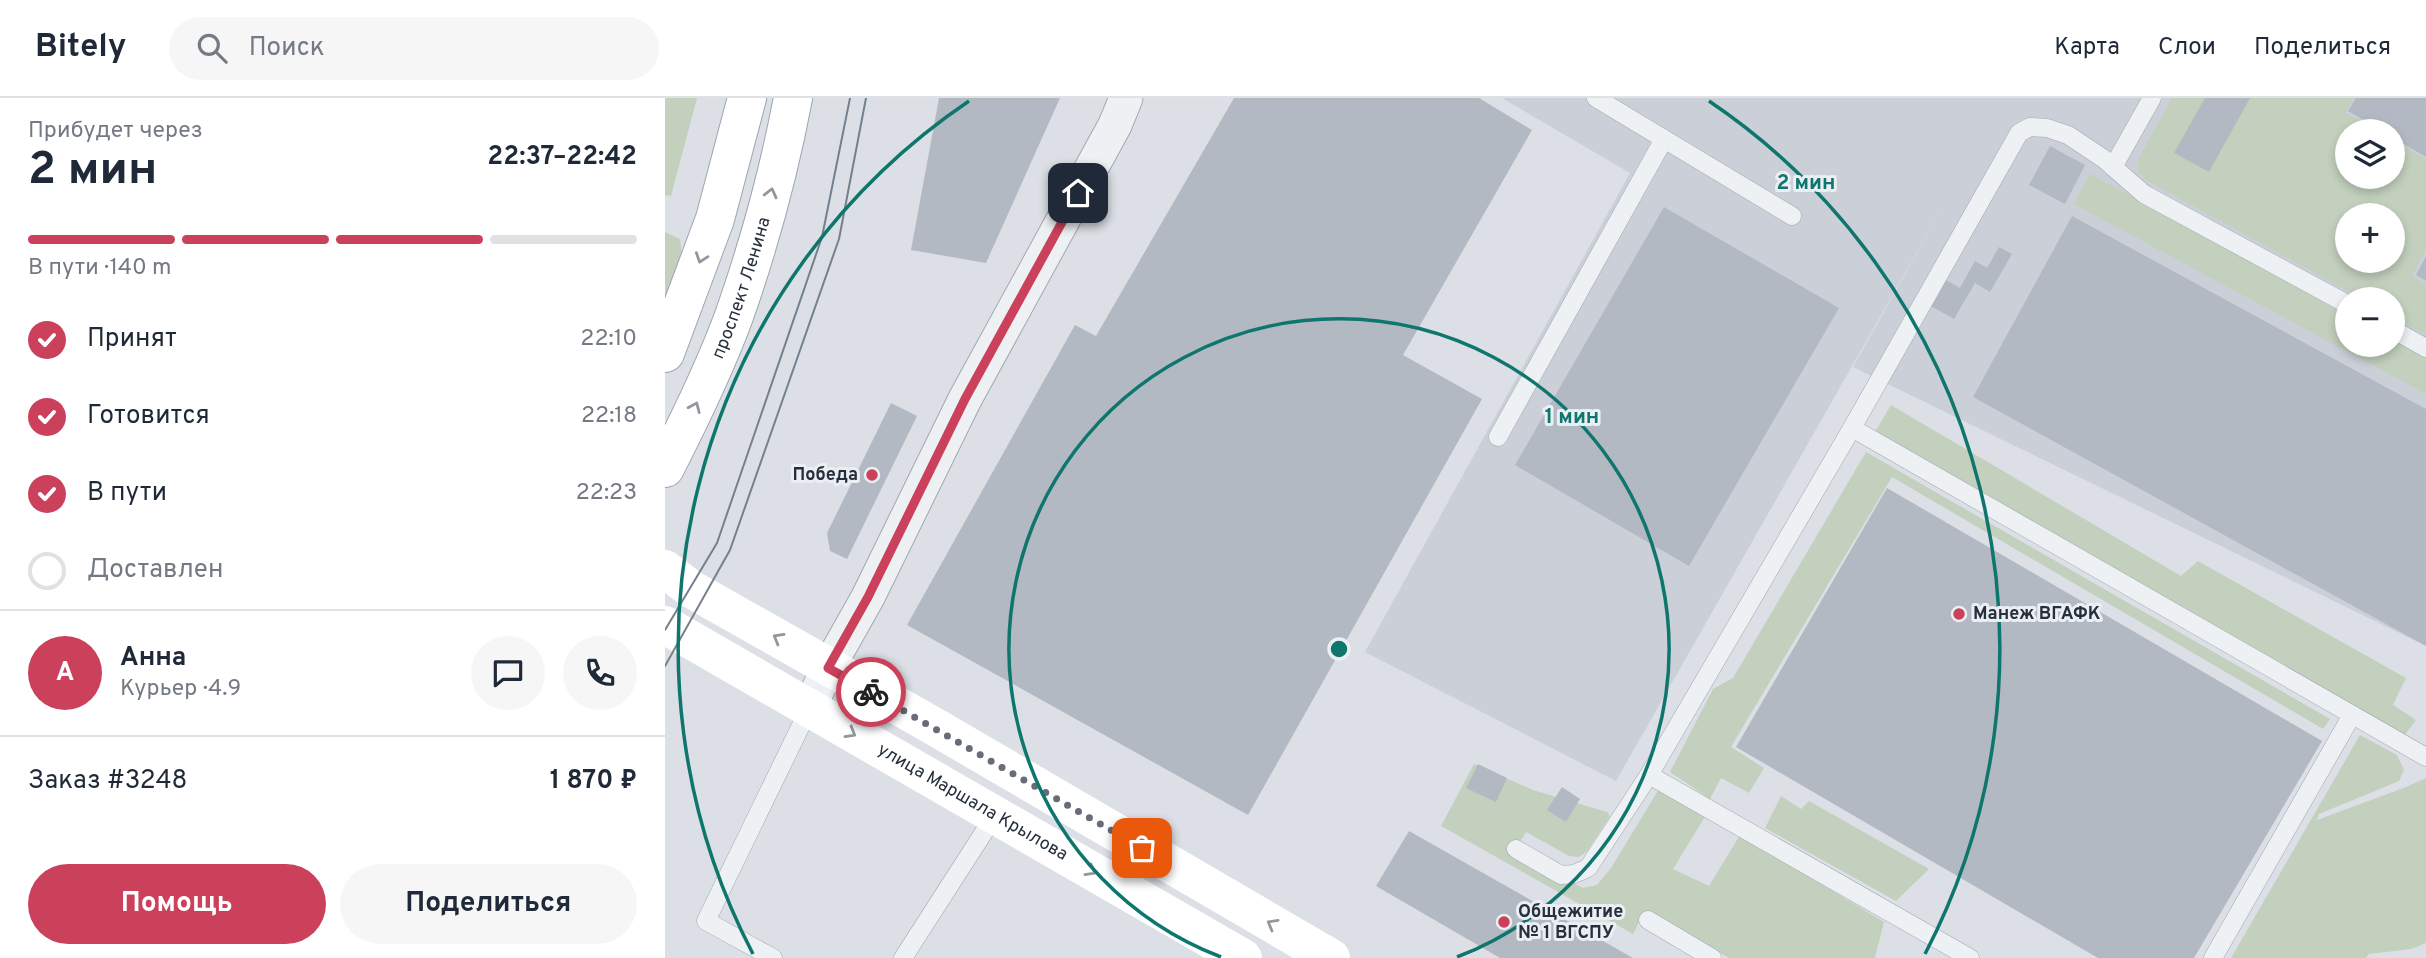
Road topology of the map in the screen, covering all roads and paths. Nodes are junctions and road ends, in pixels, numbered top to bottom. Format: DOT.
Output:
graph roads {
  1 [pos="747,98"];
  2 [pos="793,98"];
  3 [pos="1126,98"];
  4 [pos="1596,98"];
  5 [pos="2153,98"];
  6 [pos="1664,139"];
  7 [pos="2113,167"];
  8 [pos="1792,216"];
  9 [pos="2335,297"];
  10 [pos="2405,336"];
  11 [pos="2426,348"];
  12 [pos="665,353"];
  13 [pos="1852,428"];
  14 [pos="1498,437"];
  15 [pos="665,468"];
  16 [pos="665,569"];
  17 [pos="665,625"];
  18 [pos="828,668"];
  19 [pos="809,709"];
  20 [pos="2351,715"];
  21 [pos="2426,757"];
  22 [pos="1649,775"];
  23 [pos="995,815"];
  24 [pos="1516,849"];
  25 [pos="1649,920"];
  26 [pos="773,958"];
  27 [pos="903,958"];
  28 [pos="1243,958"];
  29 [pos="1331,958"];
  30 [pos="1712,958"];
  31 [pos="1970,958"];
  32 [pos="2213,958"];
  1 -- 12 [label="main road, one-way"];
  15 -- 2 [label="main road, проспект Ленина, one-way"];
  3 -- 18 [label="street"];
  4 -- 6 [label="lane"];
  5 -- 7 [label="lane"];
  6 -- 8 [label="lane"];
  6 -- 14 [label="lane"];
  7 -- 9 [label="lane"];
  7 -- 13 [label="lane"];
  10 -- 11 [label="lane"];
  13 -- 20 [label="lane"];
  13 -- 22 [label="lane"];
  18 -- 16 [label="main road, one-way"];
  17 -- 19 [label="main road, улица Маршала Крылова"];
  18 -- 19 [label="street"];
  29 -- 18 [label="main road, one-way"];
  19 -- 23 [label="main road, улица Маршала Крылова, one-way"];
  19 -- 26 [label="lane"];
  20 -- 21 [label="lane"];
  20 -- 32 [label="lane"];
  22 -- 24 [label="lane"];
  22 -- 31 [label="lane"];
  23 -- 27 [label="lane"];
  23 -- 28 [label="main road, улица Маршала Крылова, one-way"];
  25 -- 30 [label="lane"];
}
